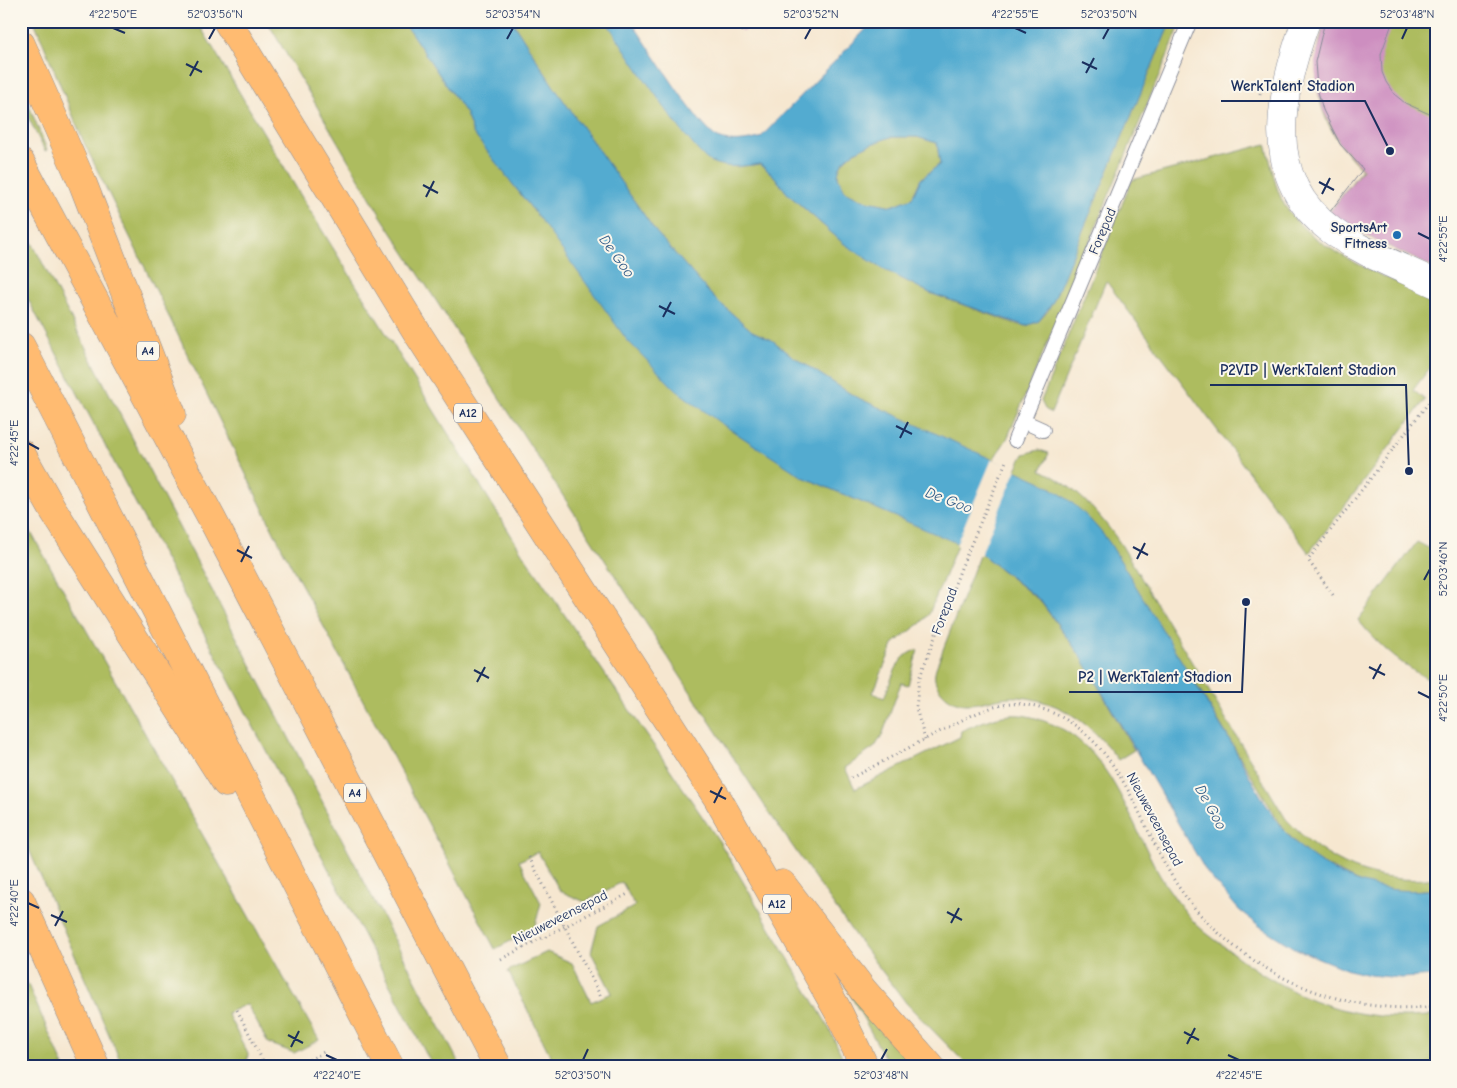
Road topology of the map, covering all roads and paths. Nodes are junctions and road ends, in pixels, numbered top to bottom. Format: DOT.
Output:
graph roads {
  1 [pos="227,21"];
  2 [pos="1190,21"];
  3 [pos="1306,21"];
  4 [pos="21,44"];
  5 [pos="1317,83"];
  6 [pos="1260,94"];
  7 [pos="21,163"];
  8 [pos="1436,284"];
  9 [pos="21,346"];
  10 [pos="1436,393"];
  11 [pos="1023,421"];
  12 [pos="1043,430"];
  13 [pos="1015,440"];
  14 [pos="21,453"];
  15 [pos="1007,458"];
  16 [pos="212,518"];
  17 [pos="1333,595"];
  18 [pos="925,740"];
  19 [pos="851,778"];
  20 [pos="718,799"];
  21 [pos="529,857"];
  22 [pos="628,894"];
  23 [pos="21,901"];
  24 [pos="565,927"];
  25 [pos="318,931"];
  26 [pos="501,960"];
  27 [pos="601,997"];
  28 [pos="1436,1006"];
  29 [pos="237,1010"];
  30 [pos="324,1052"];
  31 [pos="96,1067"];
  32 [pos="266,1067"];
  33 [pos="296,1067"];
  34 [pos="390,1067"];
  35 [pos="498,1067"];
  36 [pos="865,1067"];
  37 [pos="931,1067"];
  1 -- 20 [label="highway, A12"];
  2 -- 11 [label="lane, Forepad"];
  3 -- 8 [label="street"];
  4 -- 16 [label="highway, A4"];
  5 -- 6 [label="path, bridge"];
  7 -- 16 [label="highway, A4"];
  9 -- 25 [label="highway"];
  10 -- 17 [label="path"];
  11 -- 12 [label="lane"];
  11 -- 13 [label="lane, Forepad"];
  14 -- 25 [label="highway"];
  15 -- 18 [label="path, Forepad"];
  16 -- 35 [label="highway, A4"];
  18 -- 19 [label="path, Nieuweveensepad"];
  18 -- 28 [label="path, Nieuweveensepad"];
  20 -- 36 [label="highway, A12"];
  20 -- 37 [label="highway, A12"];
  21 -- 24 [label="path"];
  22 -- 24 [label="path, Nieuweveensepad"];
  23 -- 31 [label="highway"];
  24 -- 26 [label="path, Nieuweveensepad"];
  24 -- 27 [label="path"];
  25 -- 34 [label="highway"];
  29 -- 32 [label="path"];
  30 -- 33 [label="path"];
}
